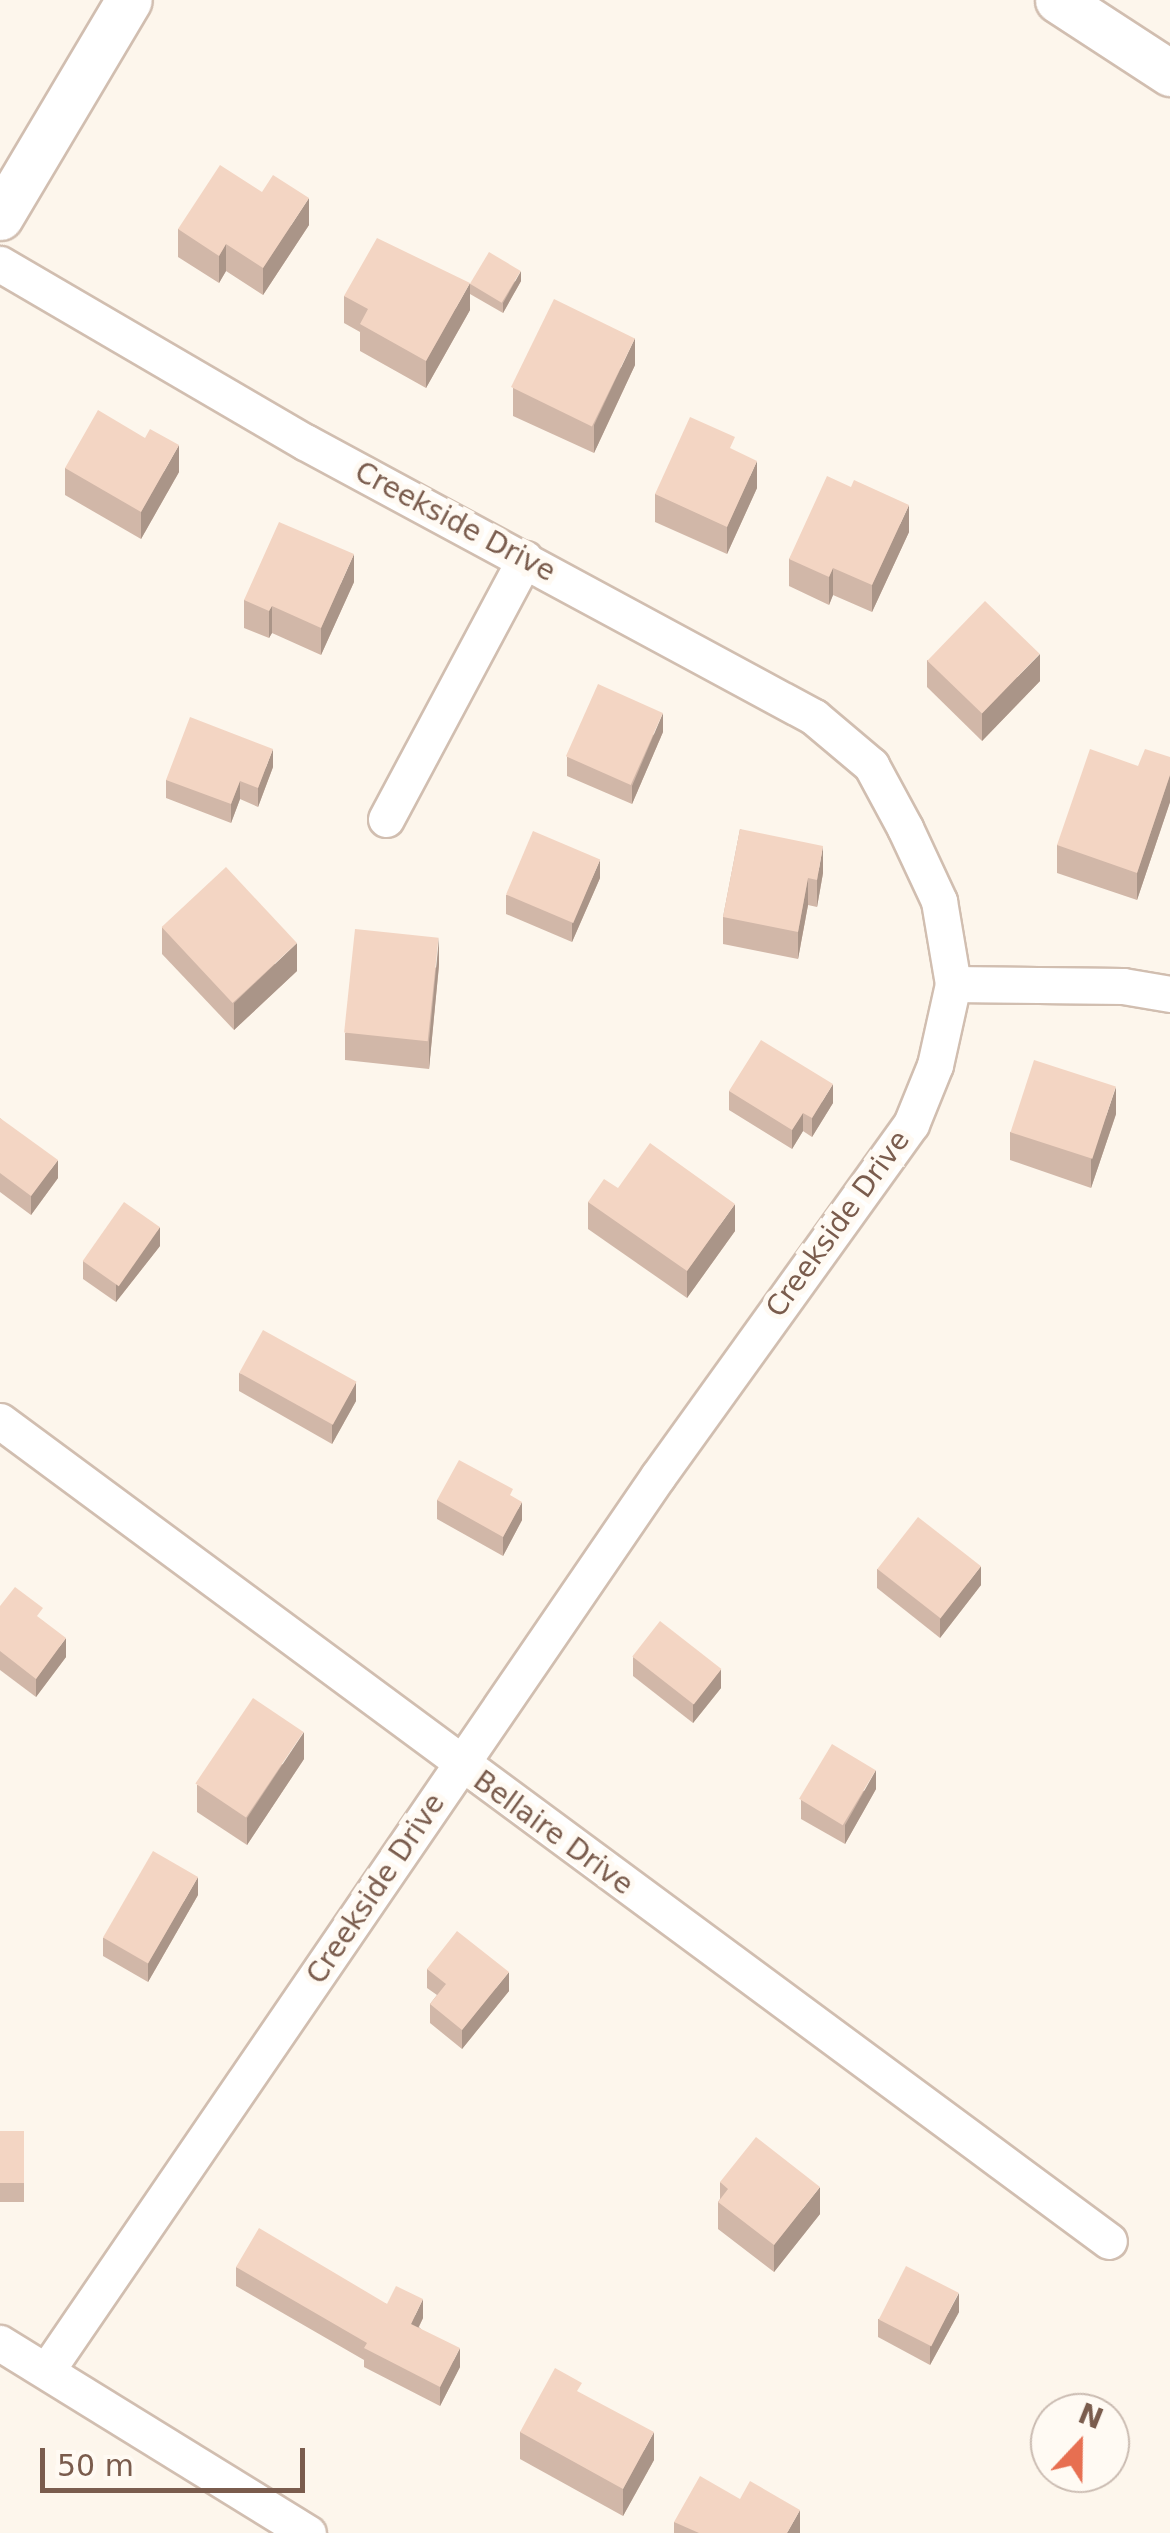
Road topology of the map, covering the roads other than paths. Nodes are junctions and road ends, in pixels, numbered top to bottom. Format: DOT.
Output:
graph roads {
  1 [pos="130,0"];
  2 [pos="1058,0"];
  3 [pos="1170,73"];
  4 [pos="0,218"];
  5 [pos="0,264"];
  6 [pos="525,558"];
  7 [pos="386,819"];
  8 [pos="953,984"];
  9 [pos="1170,994"];
  10 [pos="0,1421"];
  11 [pos="461,1765"];
  12 [pos="1109,2241"];
  13 [pos="0,2343"];
  14 [pos="46,2370"];
  15 [pos="308,2533"];
  1 -- 4 [label="street"];
  2 -- 3 [label="street"];
  5 -- 6 [label="street, Creekside Drive"];
  6 -- 7 [label="street"];
  6 -- 8 [label="street, Creekside Drive"];
  8 -- 9 [label="street"];
  8 -- 11 [label="street, Creekside Drive"];
  10 -- 11 [label="street, Bellaire Drive"];
  11 -- 12 [label="street, Bellaire Drive"];
  11 -- 14 [label="street, Creekside Drive"];
  13 -- 14 [label="street"];
  14 -- 15 [label="street"];
}
